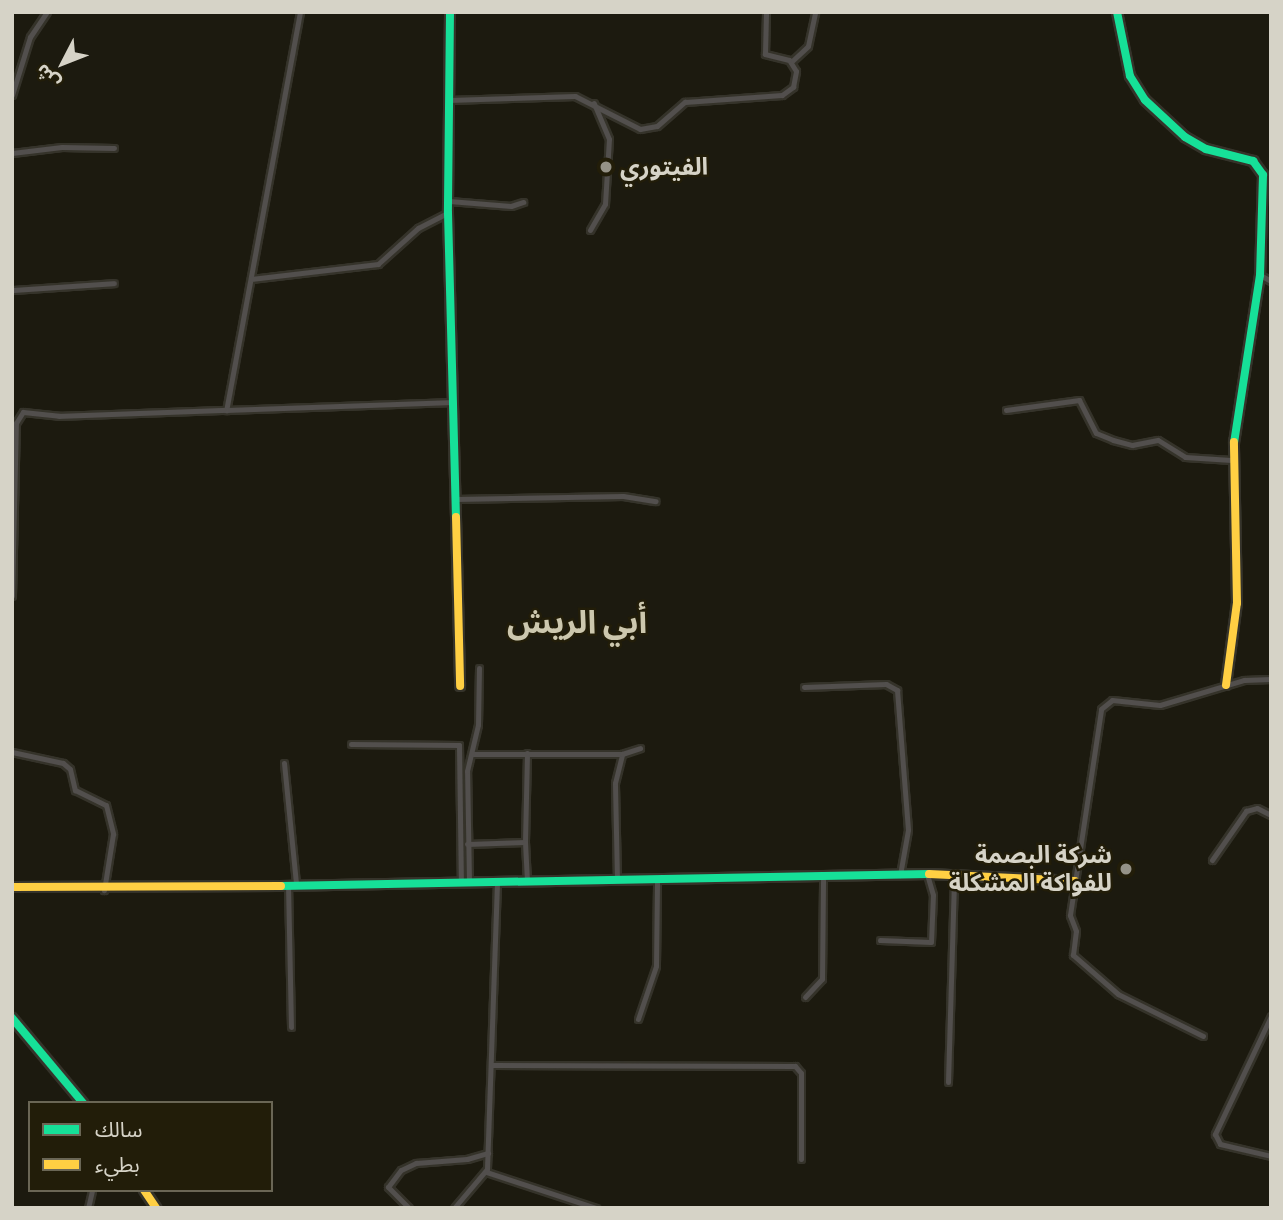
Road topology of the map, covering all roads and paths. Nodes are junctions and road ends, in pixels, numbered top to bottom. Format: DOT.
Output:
graph roads {
  1 [pos="47,12"];
  2 [pos="300,12"];
  3 [pos="450,12"];
  4 [pos="766,12"];
  5 [pos="815,12"];
  6 [pos="1117,12"];
  7 [pos="791,62"];
  8 [pos="12,95"];
  9 [pos="449,100"];
  10 [pos="594,103"];
  11 [pos="114,148"];
  12 [pos="12,153"];
  13 [pos="449,201"];
  14 [pos="523,202"];
  15 [pos="448,213"];
  16 [pos="590,230"];
  17 [pos="1260,275"];
  18 [pos="251,279"];
  19 [pos="1271,281"];
  20 [pos="114,283"];
  21 [pos="12,290"];
  22 [pos="454,402"];
  23 [pos="226,410"];
  24 [pos="1006,410"];
  25 [pos="1231,460"];
  26 [pos="455,499"];
  27 [pos="656,501"];
  28 [pos="12,596"];
  29 [pos="479,668"];
  30 [pos="1271,679"];
  31 [pos="1226,685"];
  32 [pos="460,687"];
  33 [pos="804,687"];
  34 [pos="351,744"];
  35 [pos="640,748"];
  36 [pos="12,752"];
  37 [pos="527,752"];
  38 [pos="472,754"];
  39 [pos="622,754"];
  40 [pos="284,763"];
  41 [pos="1271,815"];
  42 [pos="525,842"];
  43 [pos="467,844"];
  44 [pos="1212,860"];
  45 [pos="927,874"];
  46 [pos="822,875"];
  47 [pos="900,875"];
  48 [pos="954,875"];
  49 [pos="657,878"];
  50 [pos="617,880"];
  51 [pos="465,881"];
  52 [pos="497,881"];
  53 [pos="1075,881"];
  54 [pos="527,882"];
  55 [pos="292,884"];
  56 [pos="12,887"];
  57 [pos="104,890"];
  58 [pos="880,940"];
  59 [pos="805,997"];
  60 [pos="1271,1016"];
  61 [pos="12,1018"];
  62 [pos="638,1019"];
  63 [pos="290,1027"];
  64 [pos="1203,1036"];
  65 [pos="492,1065"];
  66 [pos="948,1082"];
  67 [pos="81,1101"];
  68 [pos="488,1153"];
  69 [pos="1271,1156"];
  70 [pos="801,1159"];
  71 [pos="486,1172"];
  72 [pos="145,1192"];
  73 [pos="156,1208"];
  74 [pos="409,1208"];
  75 [pos="454,1208"];
  76 [pos="596,1208"];
  1 -- 8 [label="street"];
  2 -- 18 [label="street"];
  3 -- 9 [label="street"];
  4 -- 7 [label="street"];
  5 -- 7 [label="street"];
  6 -- 17 [label="street"];
  7 -- 10 [label="street"];
  9 -- 10 [label="street"];
  9 -- 13 [label="street"];
  10 -- 16 [label="street"];
  11 -- 12 [label="street"];
  13 -- 14 [label="street"];
  13 -- 15 [label="street"];
  15 -- 18 [label="street"];
  15 -- 22 [label="street"];
  17 -- 19 [label="street"];
  17 -- 25 [label="street"];
  18 -- 23 [label="street"];
  20 -- 21 [label="street"];
  22 -- 23 [label="street"];
  22 -- 26 [label="street"];
  23 -- 28 [label="street"];
  24 -- 25 [label="street"];
  25 -- 31 [label="street"];
  26 -- 27 [label="street"];
  26 -- 32 [label="street"];
  29 -- 38 [label="street"];
  30 -- 31 [label="street"];
  31 -- 53 [label="street"];
  33 -- 47 [label="street"];
  34 -- 51 [label="street"];
  35 -- 39 [label="street"];
  36 -- 57 [label="street"];
  37 -- 38 [label="street"];
  37 -- 39 [label="street"];
  37 -- 42 [label="street"];
  38 -- 43 [label="street"];
  39 -- 50 [label="street"];
  40 -- 55 [label="street"];
  41 -- 44 [label="street"];
  42 -- 43 [label="street"];
  42 -- 54 [label="street"];
  43 -- 51 [label="street"];
  45 -- 47 [label="street"];
  45 -- 48 [label="street"];
  45 -- 58 [label="street"];
  46 -- 47 [label="street"];
  46 -- 49 [label="street"];
  46 -- 59 [label="street"];
  48 -- 53 [label="street"];
  48 -- 66 [label="street"];
  49 -- 50 [label="street"];
  49 -- 62 [label="street"];
  50 -- 54 [label="street"];
  51 -- 52 [label="street"];
  51 -- 55 [label="street"];
  52 -- 54 [label="street"];
  52 -- 65 [label="street"];
  53 -- 64 [label="street"];
  55 -- 57 [label="street"];
  55 -- 63 [label="street"];
  56 -- 57 [label="street"];
  60 -- 69 [label="street"];
  61 -- 67 [label="street"];
  65 -- 68 [label="street"];
  65 -- 70 [label="street"];
  68 -- 71 [label="street"];
  68 -- 74 [label="street"];
  71 -- 75 [label="street"];
  71 -- 76 [label="street"];
  72 -- 73 [label="street"];
}
